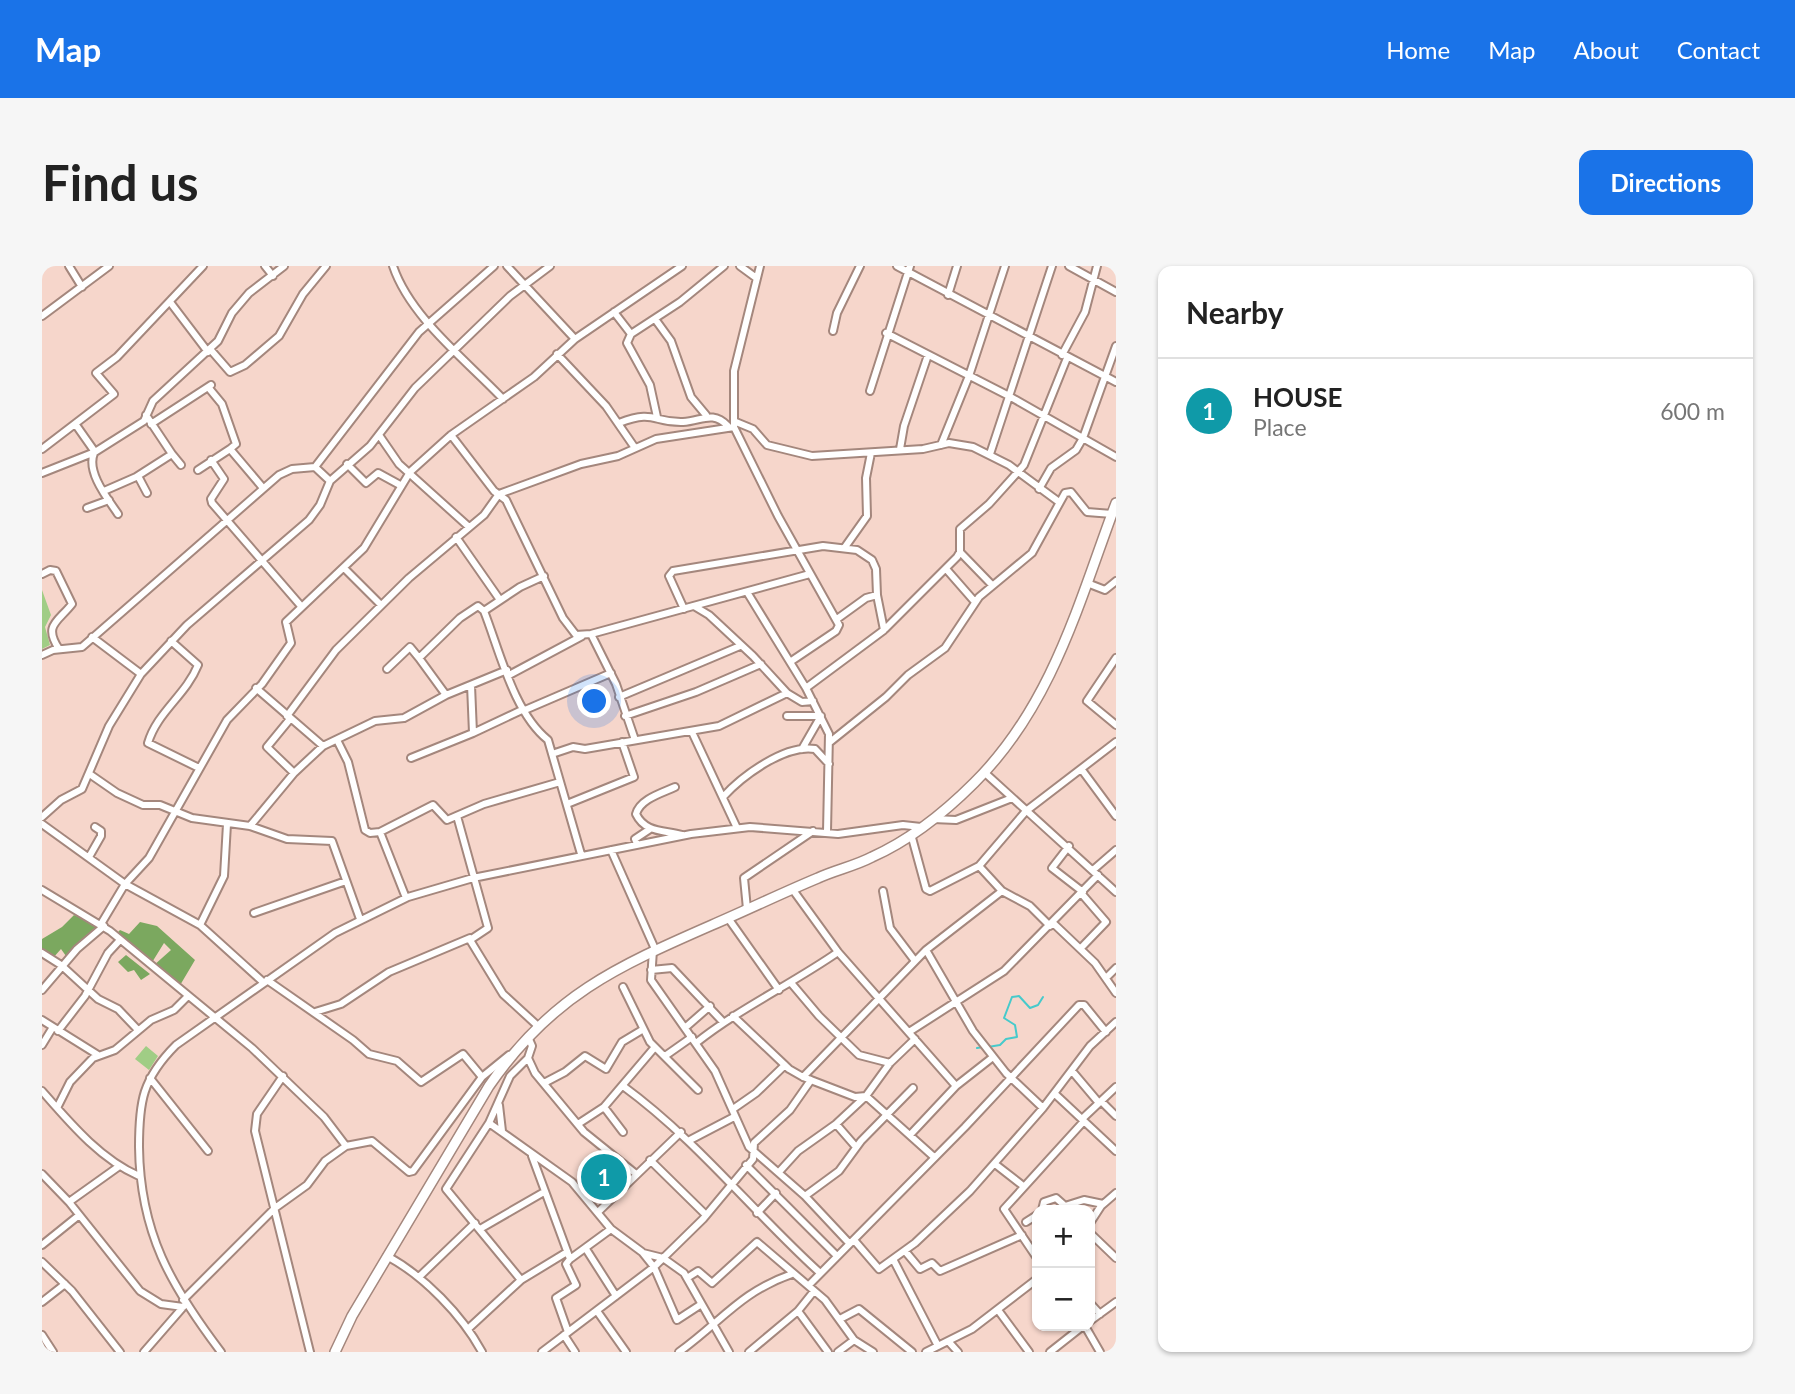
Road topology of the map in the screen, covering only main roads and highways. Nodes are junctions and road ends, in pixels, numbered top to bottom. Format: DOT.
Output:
graph roads {
  1 [pos="1116,503"];
  2 [pos="335,1352"];
  1 -- 2 [label="main road"];
}
